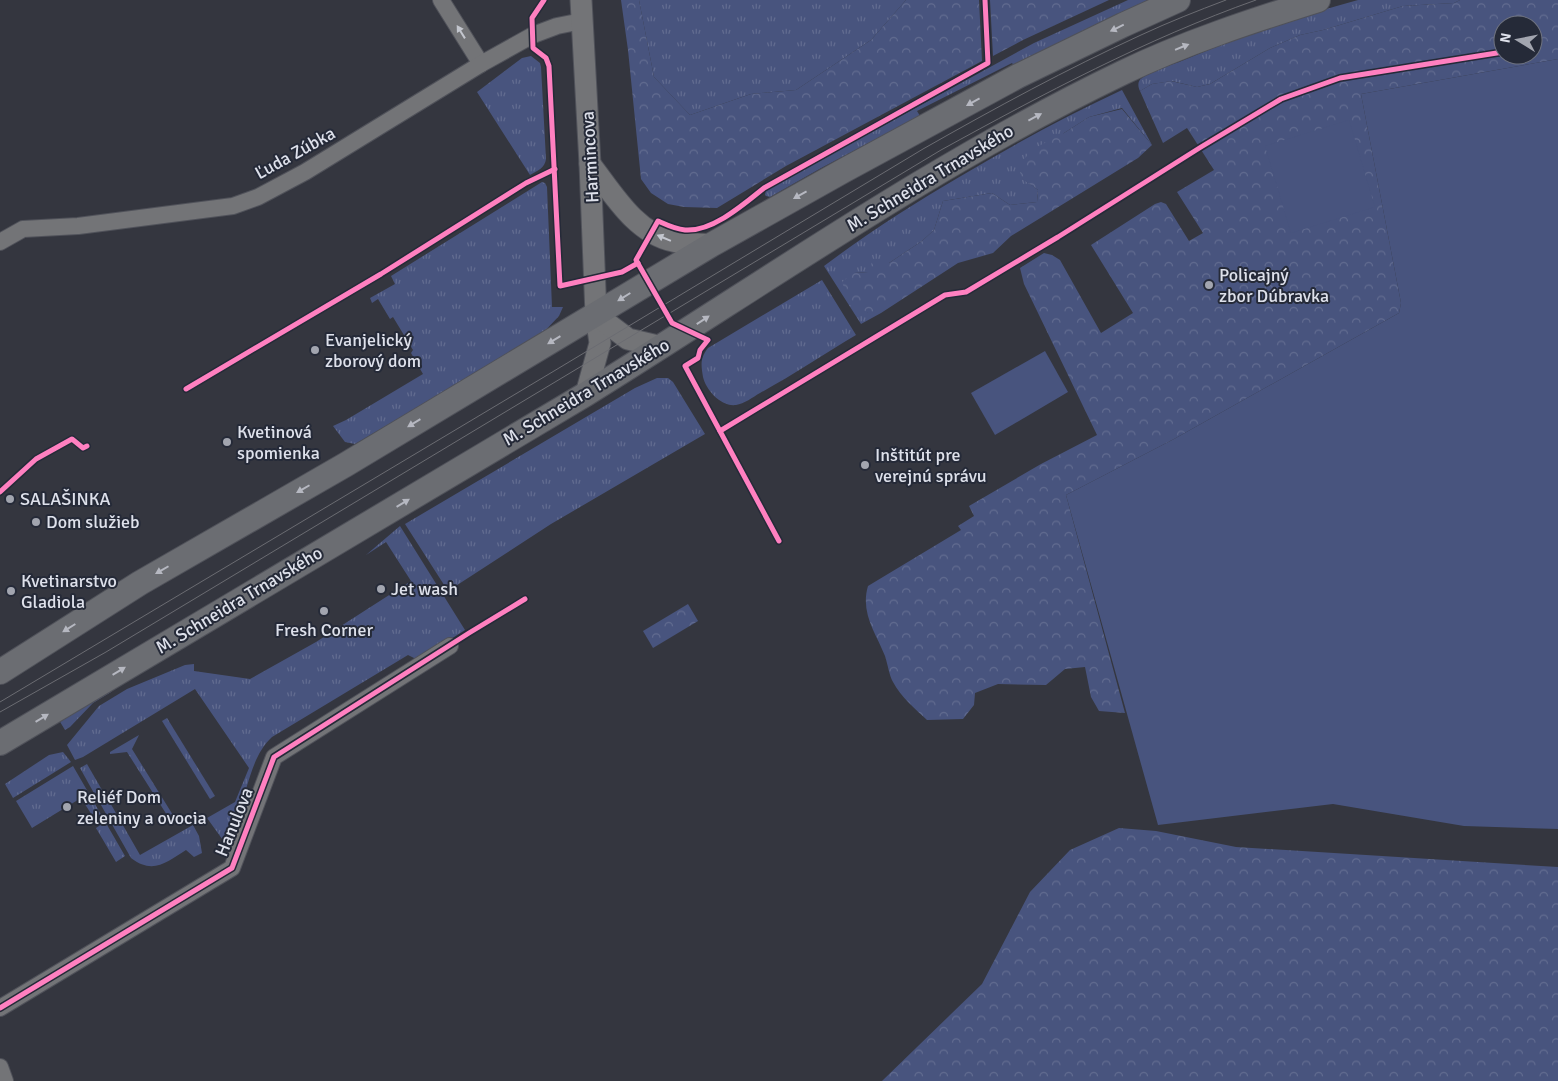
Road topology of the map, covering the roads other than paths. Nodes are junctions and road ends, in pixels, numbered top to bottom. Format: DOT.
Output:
graph roads {
  1 [pos="440,0"];
  2 [pos="581,0"];
  3 [pos="1178,0"];
  4 [pos="1318,0"];
  5 [pos="582,21"];
  6 [pos="481,64"];
  7 [pos="590,164"];
  8 [pos="0,242"];
  9 [pos="711,245"];
  10 [pos="596,315"];
  11 [pos="662,347"];
  12 [pos="586,394"];
  13 [pos="450,646"];
  14 [pos="0,672"];
  15 [pos="0,743"];
  16 [pos="0,1008"];
  6 -- 1 [label="street, one-way"];
  2 -- 5 [label="street, Harmincova"];
  3 -- 9 [label="main road, one-way"];
  11 -- 4 [label="main road, M. Schneidra Trnavského, one-way"];
  5 -- 6 [label="street, Ľuda Zúbka"];
  5 -- 7 [label="street, Harmincova"];
  6 -- 8 [label="street, Ľuda Zúbka"];
  9 -- 7 [label="street, one-way"];
  7 -- 10 [label="street, Harmincova"];
  9 -- 10 [label="main road, one-way"];
  10 -- 11 [label="street"];
  10 -- 12 [label="street, Harmincova"];
  10 -- 14 [label="main road, one-way"];
  11 -- 12 [label="main road, M. Schneidra Trnavského"];
  15 -- 12 [label="main road, M. Schneidra Trnavského, one-way"];
  13 -- 16 [label="street, Hanulova"];
}
